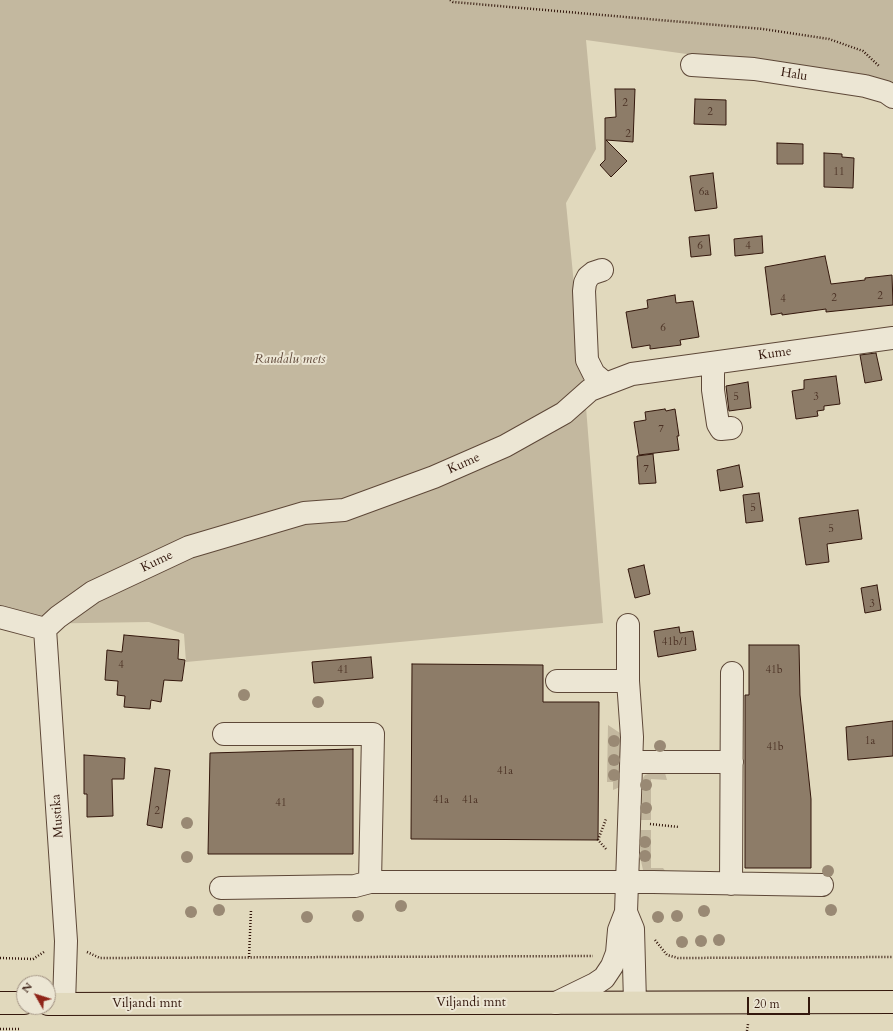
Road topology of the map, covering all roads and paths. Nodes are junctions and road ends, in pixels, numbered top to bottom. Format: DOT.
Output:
graph roads {
  1 [pos="450,0"];
  2 [pos="692,65"];
  3 [pos="893,97"];
  4 [pos="602,270"];
  5 [pos="893,338"];
  6 [pos="713,363"];
  7 [pos="606,384"];
  8 [pos="731,428"];
  9 [pos="0,617"];
  10 [pos="628,625"];
  11 [pos="45,629"];
  12 [pos="732,673"];
  13 [pos="557,681"];
  14 [pos="628,681"];
  15 [pos="224,734"];
  16 [pos="632,762"];
  17 [pos="732,762"];
  18 [pos="370,882"];
  19 [pos="627,882"];
  20 [pos="732,884"];
  21 [pos="822,885"];
  22 [pos="221,888"];
  23 [pos="252,888"];
  24 [pos="630,921"];
  25 [pos="66,941"];
  26 [pos="596,955"];
  27 [pos="249,957"];
  28 [pos="893,957"];
  29 [pos="0,958"];
  30 [pos="556,1002"];
  31 [pos="635,1002"];
  32 [pos="893,1002"];
  33 [pos="0,1003"];
  34 [pos="16,1004"];
  35 [pos="56,1004"];
  36 [pos="0,1029"];
  37 [pos="20,1029"];
  1 -- 3 [label="path"];
  2 -- 3 [label="street, Halu"];
  4 -- 7 [label="street"];
  5 -- 6 [label="street, Kume"];
  6 -- 7 [label="street, Kume"];
  6 -- 8 [label="street"];
  7 -- 11 [label="street, Kume"];
  9 -- 11 [label="street"];
  10 -- 14 [label="street"];
  11 -- 25 [label="street, Mustika"];
  12 -- 17 [label="street"];
  13 -- 14 [label="street"];
  14 -- 16 [label="street"];
  15 -- 18 [label="street"];
  16 -- 17 [label="street"];
  16 -- 19 [label="street"];
  17 -- 20 [label="street"];
  18 -- 19 [label="street"];
  18 -- 23 [label="street"];
  19 -- 20 [label="street"];
  19 -- 24 [label="street"];
  20 -- 21 [label="street"];
  22 -- 23 [label="street"];
  23 -- 27 [label="path"];
  24 -- 28 [label="path"];
  24 -- 30 [label="street"];
  24 -- 31 [label="street"];
  25 -- 27 [label="path"];
  25 -- 29 [label="path"];
  25 -- 35 [label="street, Mustika"];
  26 -- 27 [label="path"];
  30 -- 31 [label="main road, Viljandi mnt"];
  30 -- 35 [label="main road, Viljandi mnt"];
  31 -- 32 [label="main road, Viljandi mnt"];
  33 -- 34 [label="main road"];
  36 -- 37 [label="path"];
}
